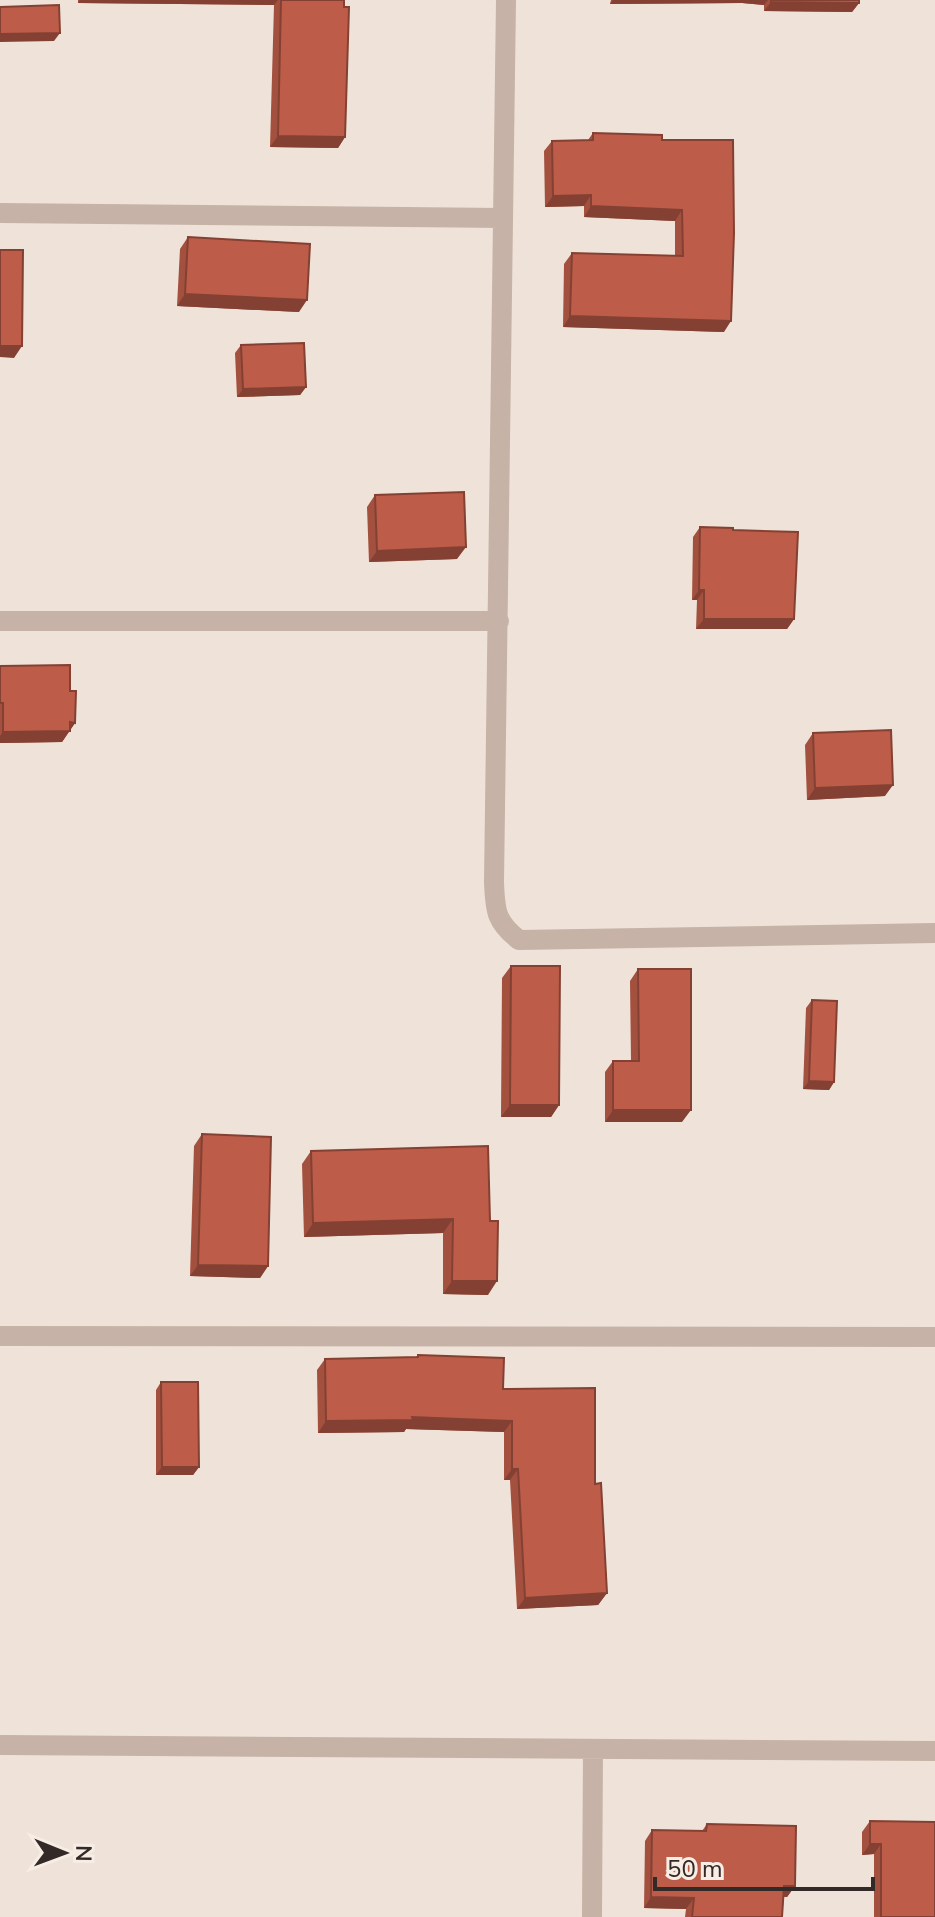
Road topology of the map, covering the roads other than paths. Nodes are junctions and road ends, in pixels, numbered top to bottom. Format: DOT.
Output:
graph roads {
  1 [pos="506,0"];
  2 [pos="0,213"];
  3 [pos="503,218"];
  4 [pos="0,621"];
  5 [pos="499,621"];
  6 [pos="935,933"];
  7 [pos="0,1336"];
  8 [pos="935,1337"];
  9 [pos="0,1745"];
  10 [pos="593,1750"];
  11 [pos="935,1751"];
  12 [pos="592,1917"];
  1 -- 3 [label="street"];
  2 -- 3 [label="street"];
  3 -- 5 [label="street"];
  4 -- 5 [label="street"];
  5 -- 6 [label="street"];
  7 -- 8 [label="street"];
  9 -- 10 [label="street"];
  10 -- 11 [label="street"];
  10 -- 12 [label="street"];
}
